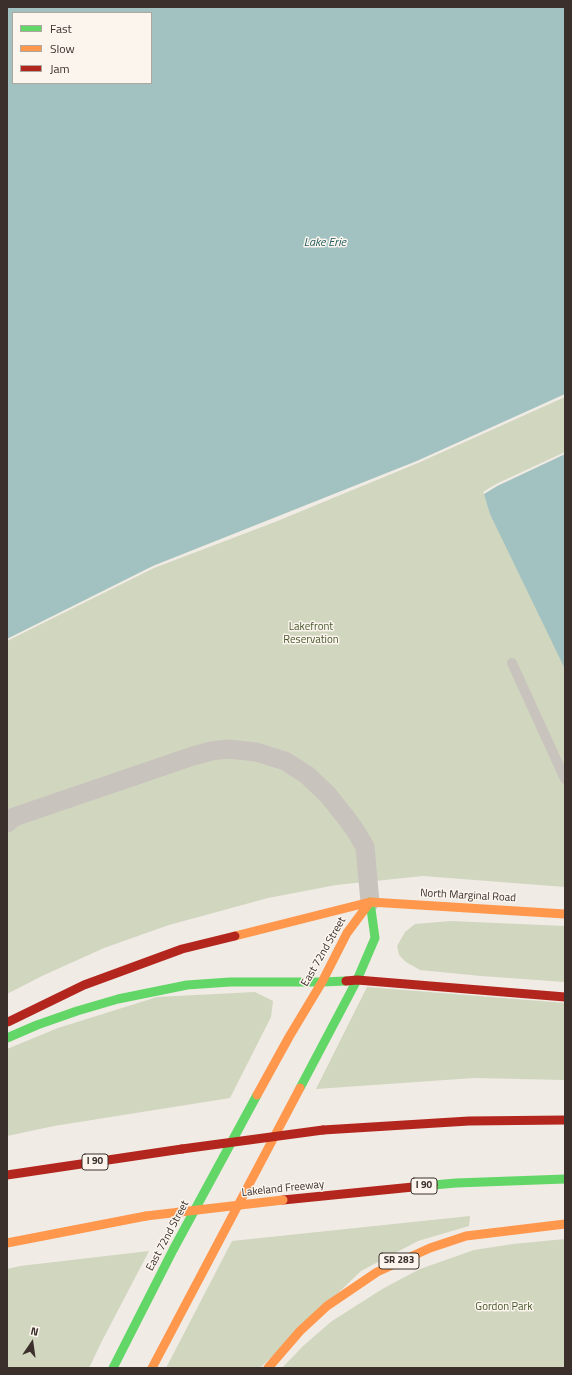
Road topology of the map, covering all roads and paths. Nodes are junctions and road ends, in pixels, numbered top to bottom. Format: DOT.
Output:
graph roads {
  1 [pos="512,663"];
  2 [pos="565,779"];
  3 [pos="7,823"];
  4 [pos="370,902"];
  5 [pos="565,914"];
  6 [pos="356,980"];
  7 [pos="322,982"];
  8 [pos="565,997"];
  9 [pos="7,1022"];
  10 [pos="7,1038"];
  11 [pos="565,1120"];
  12 [pos="7,1175"];
  13 [pos="565,1179"];
  14 [pos="565,1224"];
  15 [pos="7,1243"];
  16 [pos="113,1368"];
  17 [pos="152,1368"];
  18 [pos="268,1368"];
  1 -- 2 [label="lane"];
  3 -- 4 [label="street"];
  4 -- 5 [label="main road, North Marginal Road"];
  4 -- 6 [label="main road"];
  4 -- 7 [label="main road, East 72nd Street"];
  4 -- 9 [label="main road, North Marginal Road"];
  6 -- 7 [label="main road"];
  6 -- 8 [label="main road"];
  6 -- 17 [label="main road"];
  7 -- 10 [label="main road"];
  7 -- 16 [label="main road, East 72nd Street"];
  11 -- 12 [label="main road, I 90, bridge"];
  13 -- 15 [label="main road, Lakeland Freeway / I 90, bridge"];
  14 -- 18 [label="main road, SR 283"];
}
